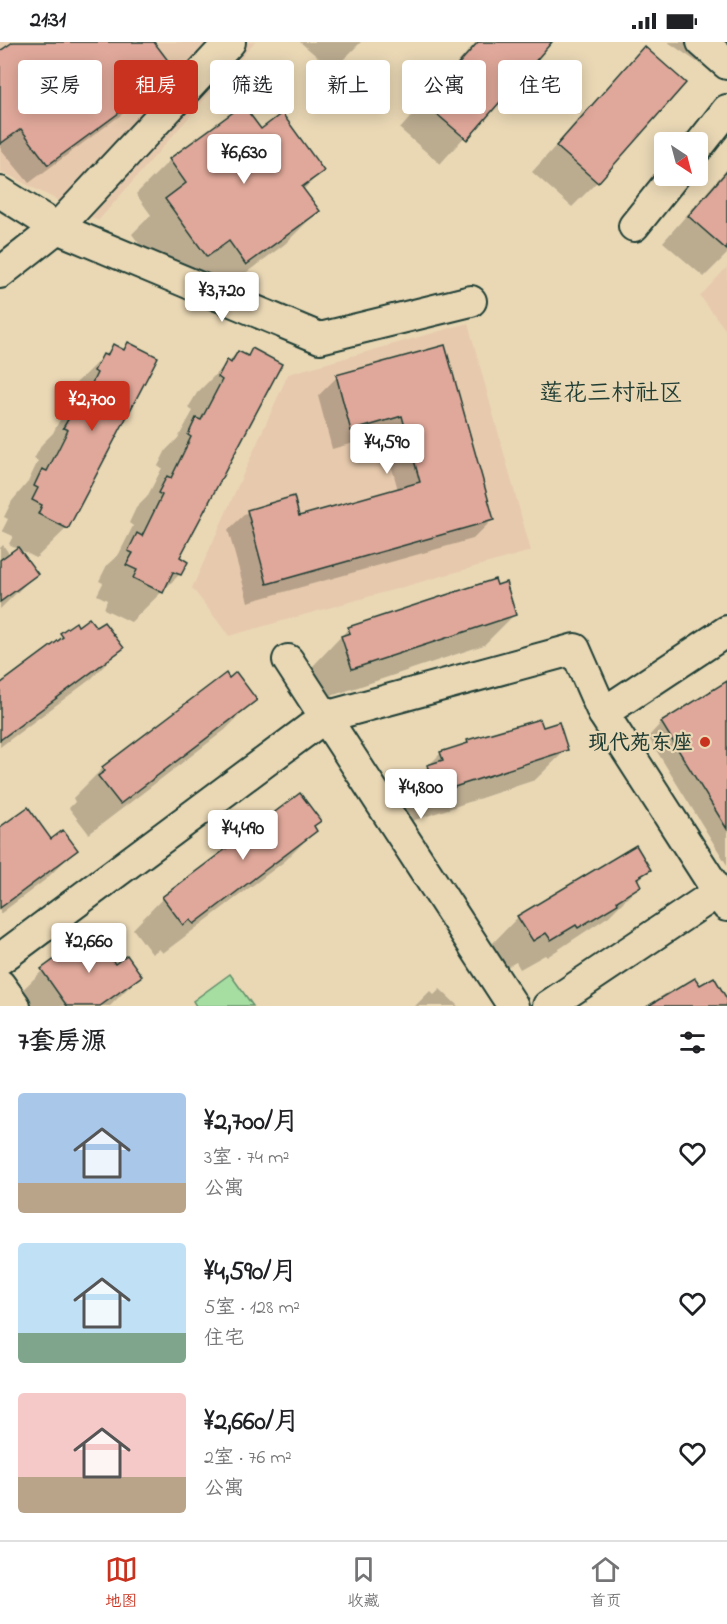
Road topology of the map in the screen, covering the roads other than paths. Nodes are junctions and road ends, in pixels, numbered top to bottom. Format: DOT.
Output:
graph roads {
  1 [pos="230,42"];
  2 [pos="702,42"];
  3 [pos="727,64"];
  4 [pos="727,110"];
  5 [pos="708,134"];
  6 [pos="666,186"];
  7 [pos="0,192"];
  8 [pos="633,226"];
  9 [pos="57,228"];
  10 [pos="0,273"];
  11 [pos="471,301"];
  12 [pos="727,630"];
  13 [pos="288,660"];
  14 [pos="603,713"];
  15 [pos="325,717"];
  16 [pos="723,899"];
  17 [pos="0,959"];
  18 [pos="0,985"];
  19 [pos="15,1006"];
  20 [pos="513,1006"];
  21 [pos="548,1006"];
  1 -- 9 [label="street"];
  2 -- 3 [label="street"];
  4 -- 5 [label="street"];
  6 -- 8 [label="street"];
  7 -- 9 [label="street"];
  9 -- 10 [label="street"];
  9 -- 11 [label="street"];
  12 -- 14 [label="street"];
  13 -- 15 [label="street"];
  14 -- 15 [label="street"];
  14 -- 16 [label="street"];
  15 -- 17 [label="street"];
  15 -- 20 [label="street"];
  16 -- 21 [label="street"];
  18 -- 19 [label="street"];
}
